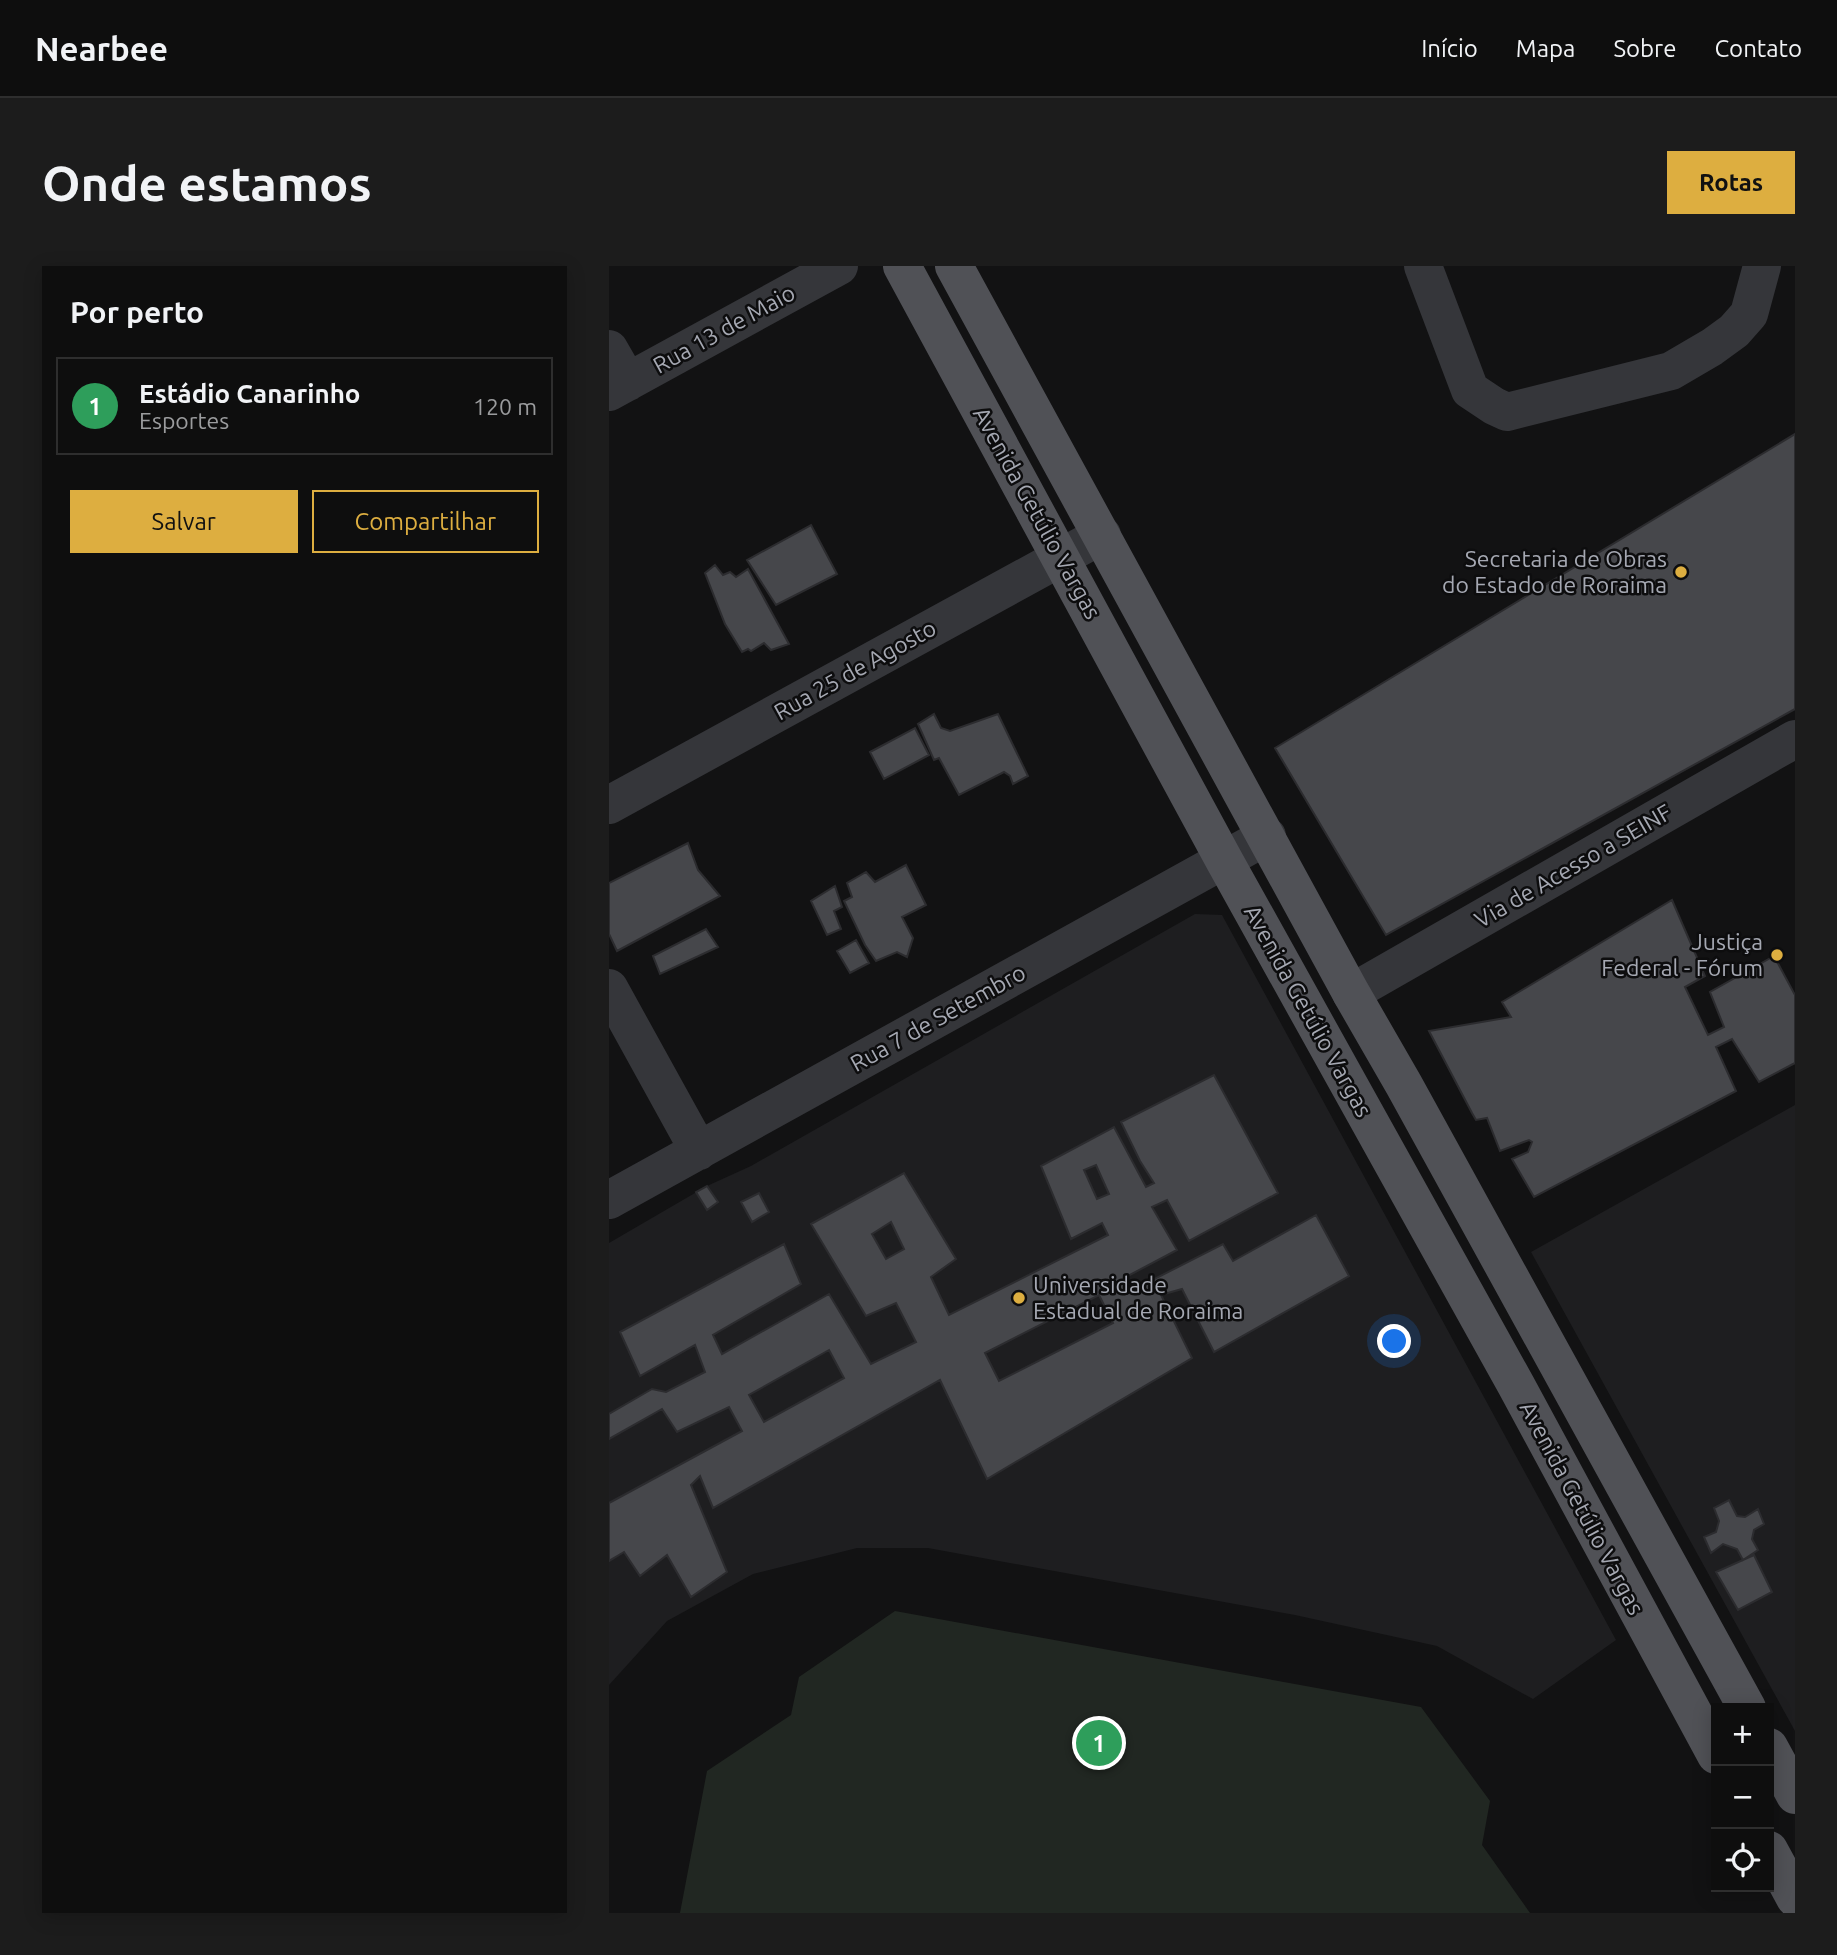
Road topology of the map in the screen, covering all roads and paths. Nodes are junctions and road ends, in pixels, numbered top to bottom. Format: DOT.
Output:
graph roads {
  1 [pos="839,266"];
  2 [pos="902,266"];
  3 [pos="954,266"];
  4 [pos="1423,266"];
  5 [pos="1762,266"];
  6 [pos="609,349"];
  7 [pos="618,387"];
  8 [pos="1102,535"];
  9 [pos="1061,557"];
  10 [pos="1795,739"];
  11 [pos="609,805"];
  12 [pos="1267,836"];
  13 [pos="1224,860"];
  14 [pos="609,988"];
  15 [pos="1352,993"];
  16 [pos="1404,1085"];
  17 [pos="1363,1110"];
  18 [pos="699,1151"];
  19 [pos="609,1200"];
  20 [pos="1668,1564"];
  21 [pos="1625,1588"];
  22 [pos="1744,1703"];
  23 [pos="1711,1746"];
  24 [pos="1774,1756"];
  25 [pos="1795,1795"];
  26 [pos="1774,1859"];
  27 [pos="1795,1898"];
  1 -- 7 [label="street, Rua 13 de Maio"];
  2 -- 9 [label="main road, Avenida Getúlio Vargas"];
  3 -- 8 [label="main road, Avenida Getúlio Vargas"];
  4 -- 5 [label="street"];
  6 -- 7 [label="street"];
  8 -- 9 [label="street, Rua 25 de Agosto"];
  8 -- 12 [label="main road, Avenida Getúlio Vargas"];
  9 -- 11 [label="street, Rua 25 de Agosto"];
  9 -- 13 [label="main road, Avenida Getúlio Vargas"];
  10 -- 15 [label="street, Via de Acesso a SEINF"];
  12 -- 13 [label="street, Rua 7 de Setembro"];
  12 -- 15 [label="main road, Avenida Getúlio Vargas"];
  13 -- 17 [label="main road, Avenida Getúlio Vargas"];
  13 -- 18 [label="street, Rua 7 de Setembro"];
  14 -- 18 [label="street"];
  15 -- 16 [label="main road, Avenida Getúlio Vargas"];
  16 -- 17 [label="main road"];
  16 -- 20 [label="main road, Avenida Getúlio Vargas"];
  17 -- 21 [label="main road, Avenida Getúlio Vargas"];
  18 -- 19 [label="street, Rua 7 de Setembro"];
  20 -- 21 [label="main road"];
  20 -- 22 [label="main road, Avenida Getúlio Vargas"];
  21 -- 23 [label="main road, Avenida Getúlio Vargas"];
  24 -- 25 [label="main road"];
  26 -- 27 [label="main road"];
}
